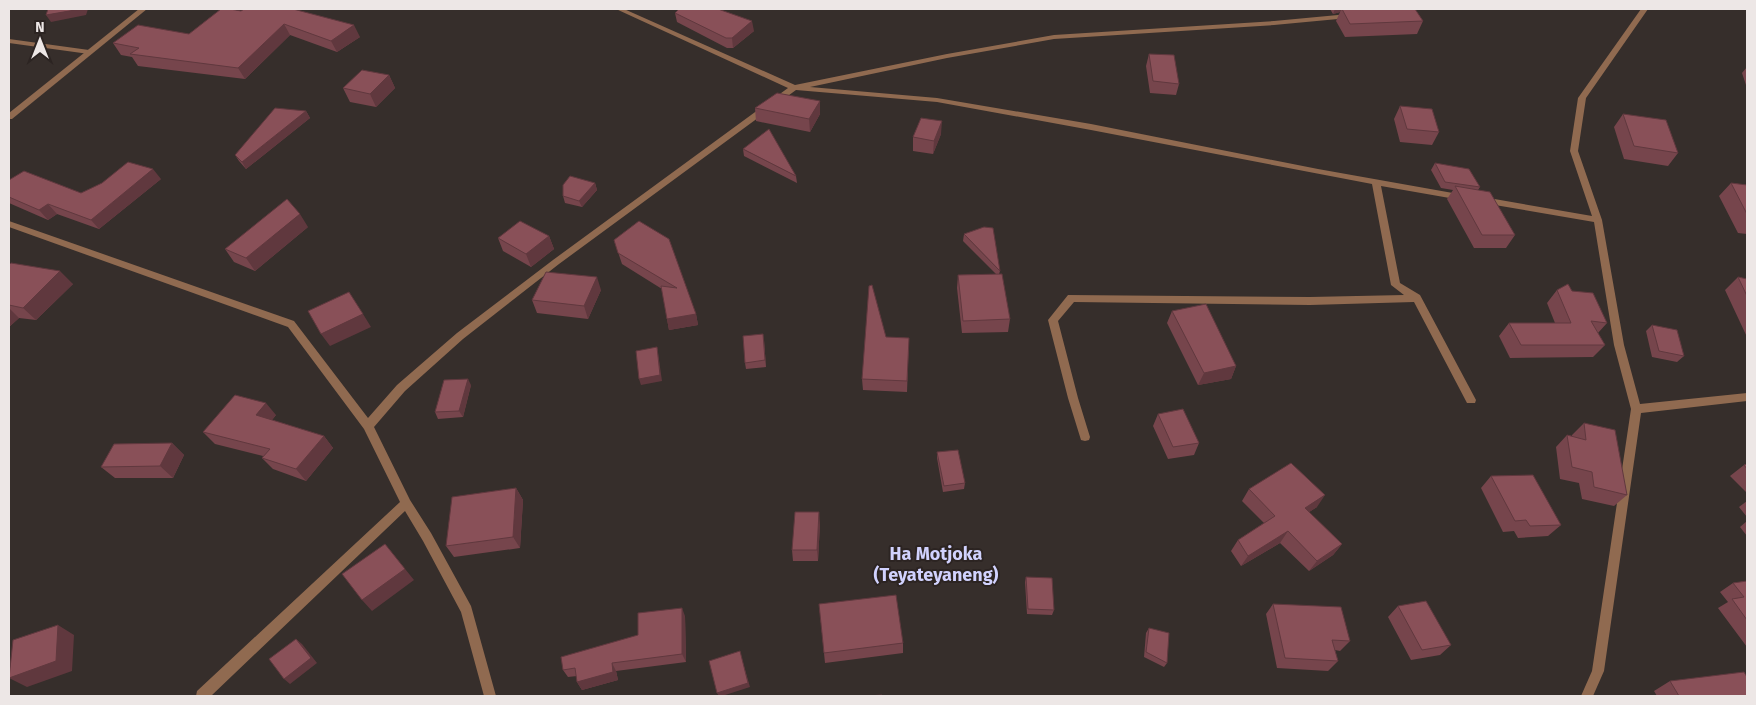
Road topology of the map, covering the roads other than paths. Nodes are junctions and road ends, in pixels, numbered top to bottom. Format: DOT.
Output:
graph roads {
  1 [pos="143,9"];
  2 [pos="618,9"];
  3 [pos="1369,9"];
  4 [pos="1644,9"];
  5 [pos="9,41"];
  6 [pos="89,52"];
  7 [pos="794,88"];
  8 [pos="9,117"];
  9 [pos="1376,182"];
  10 [pos="1598,220"];
  11 [pos="9,224"];
  12 [pos="1416,298"];
  13 [pos="1747,397"];
  14 [pos="1471,400"];
  15 [pos="1636,409"];
  16 [pos="368,426"];
  17 [pos="1085,437"];
  18 [pos="406,503"];
  19 [pos="202,696"];
  20 [pos="490,696"];
  21 [pos="1587,696"];
  1 -- 6 [label="street"];
  2 -- 7 [label="street"];
  3 -- 7 [label="street"];
  4 -- 10 [label="street"];
  5 -- 6 [label="street"];
  6 -- 8 [label="street"];
  7 -- 9 [label="street"];
  7 -- 16 [label="street"];
  9 -- 10 [label="street"];
  9 -- 12 [label="street"];
  10 -- 15 [label="street"];
  11 -- 16 [label="street"];
  12 -- 14 [label="street"];
  12 -- 17 [label="street"];
  13 -- 15 [label="street"];
  15 -- 21 [label="street"];
  16 -- 18 [label="street"];
  18 -- 19 [label="street"];
  18 -- 20 [label="street"];
}
